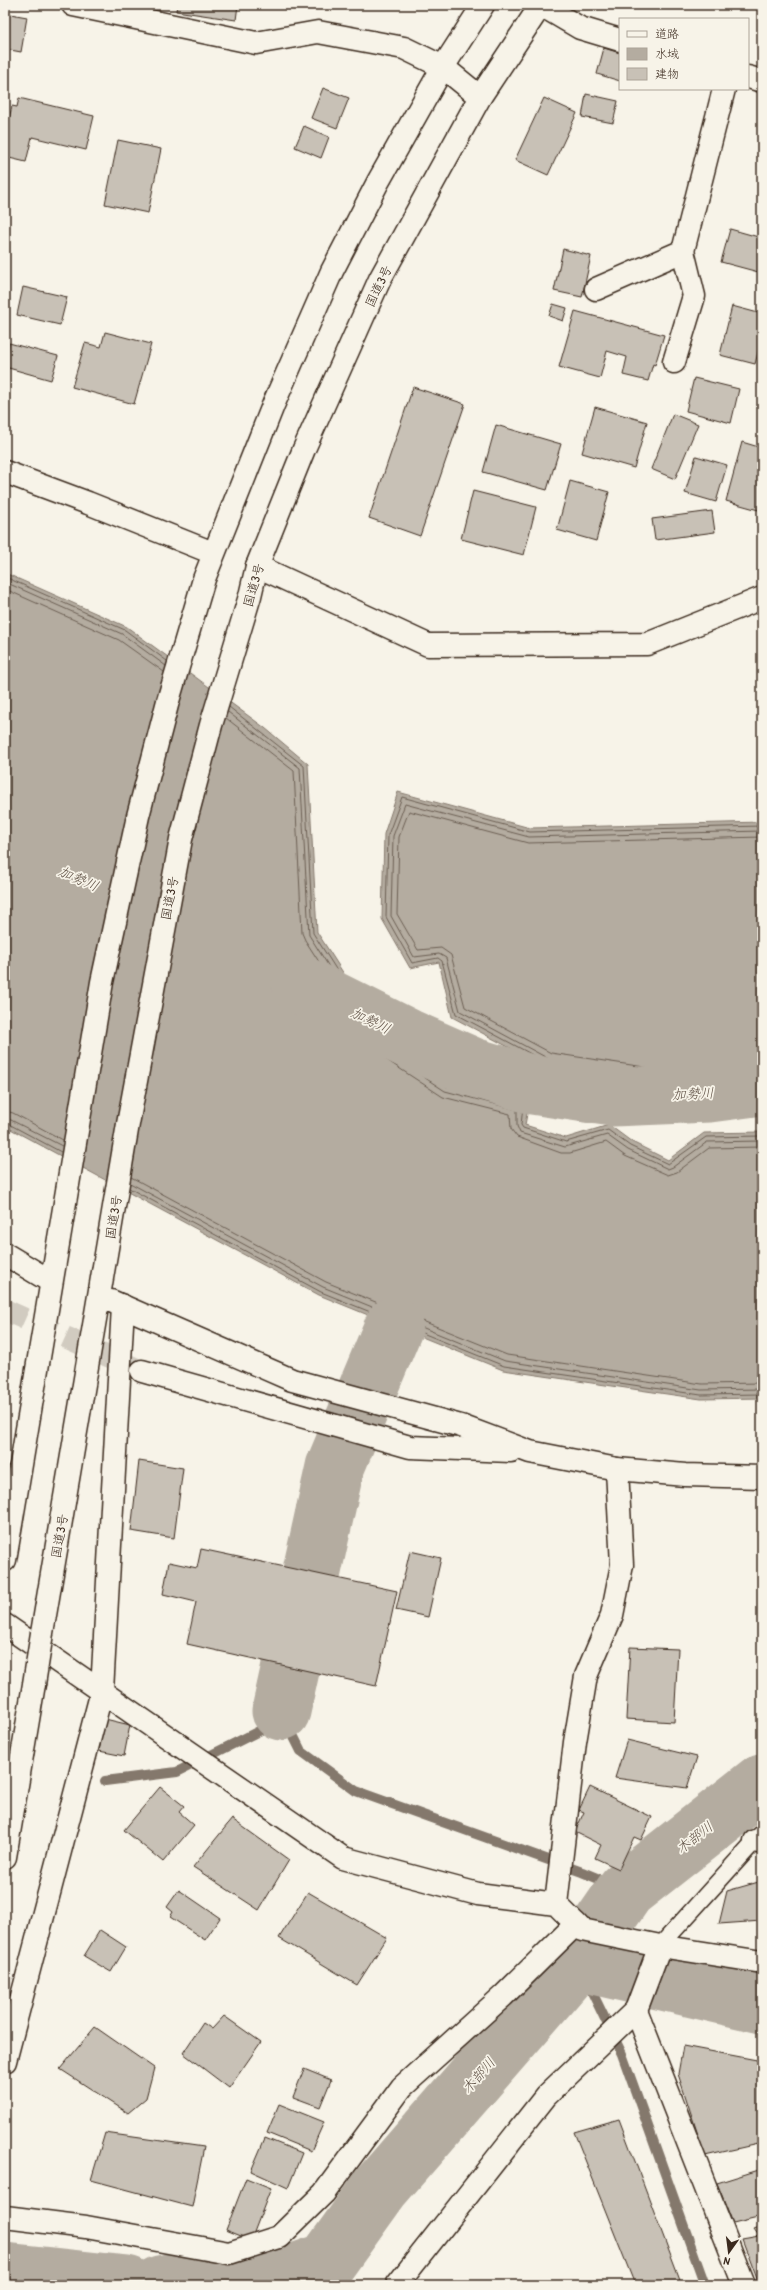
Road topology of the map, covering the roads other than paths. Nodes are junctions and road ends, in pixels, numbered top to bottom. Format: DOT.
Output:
graph roads {
  1 [pos="73,5"];
  2 [pos="483,5"];
  3 [pos="541,5"];
  4 [pos="619,40"];
  5 [pos="444,67"];
  6 [pos="749,77"];
  7 [pos="762,81"];
  8 [pos="724,90"];
  9 [pos="480,97"];
  10 [pos="684,251"];
  11 [pos="596,289"];
  12 [pos="674,362"];
  13 [pos="5,472"];
  14 [pos="213,553"];
  15 [pos="257,566"];
  16 [pos="762,598"];
  17 [pos="5,1254"];
  18 [pos="50,1281"];
  19 [pos="101,1291"];
  20 [pos="123,1306"];
  21 [pos="142,1371"];
  22 [pos="530,1452"];
  23 [pos="617,1469"];
  24 [pos="762,1477"];
  25 [pos="5,1560"];
  26 [pos="5,1625"];
  27 [pos="102,1691"];
  28 [pos="760,1839"];
  29 [pos="5,1857"];
  30 [pos="556,1904"];
  31 [pos="579,1927"];
  32 [pos="660,1946"];
  33 [pos="762,1962"];
  34 [pos="636,2010"];
  35 [pos="5,2061"];
  36 [pos="5,2217"];
  37 [pos="397,2285"];
  38 [pos="744,2285"];
  1 -- 5 [label="main road"];
  2 -- 5 [label="main road"];
  3 -- 4 [label="main road"];
  3 -- 9 [label="main road, 国道3号"];
  5 -- 9 [label="main road"];
  5 -- 14 [label="main road"];
  6 -- 7 [label="main road"];
  8 -- 10 [label="main road"];
  9 -- 15 [label="main road, 国道3号"];
  10 -- 11 [label="main road"];
  10 -- 12 [label="main road"];
  13 -- 14 [label="main road"];
  14 -- 18 [label="main road"];
  15 -- 16 [label="main road"];
  15 -- 19 [label="main road, 国道3号"];
  17 -- 18 [label="main road"];
  18 -- 25 [label="main road"];
  19 -- 20 [label="main road"];
  19 -- 29 [label="main road, 国道3号, bridge"];
  20 -- 22 [label="main road"];
  20 -- 27 [label="main road"];
  21 -- 22 [label="main road"];
  22 -- 23 [label="main road"];
  23 -- 24 [label="main road"];
  23 -- 30 [label="main road"];
  26 -- 27 [label="main road"];
  27 -- 30 [label="main road"];
  27 -- 35 [label="main road"];
  28 -- 32 [label="lane"];
  30 -- 31 [label="main road"];
  31 -- 32 [label="main road"];
  31 -- 36 [label="main road"];
  32 -- 33 [label="main road"];
  32 -- 34 [label="main road"];
  34 -- 37 [label="main road"];
  34 -- 38 [label="main road"];
}
